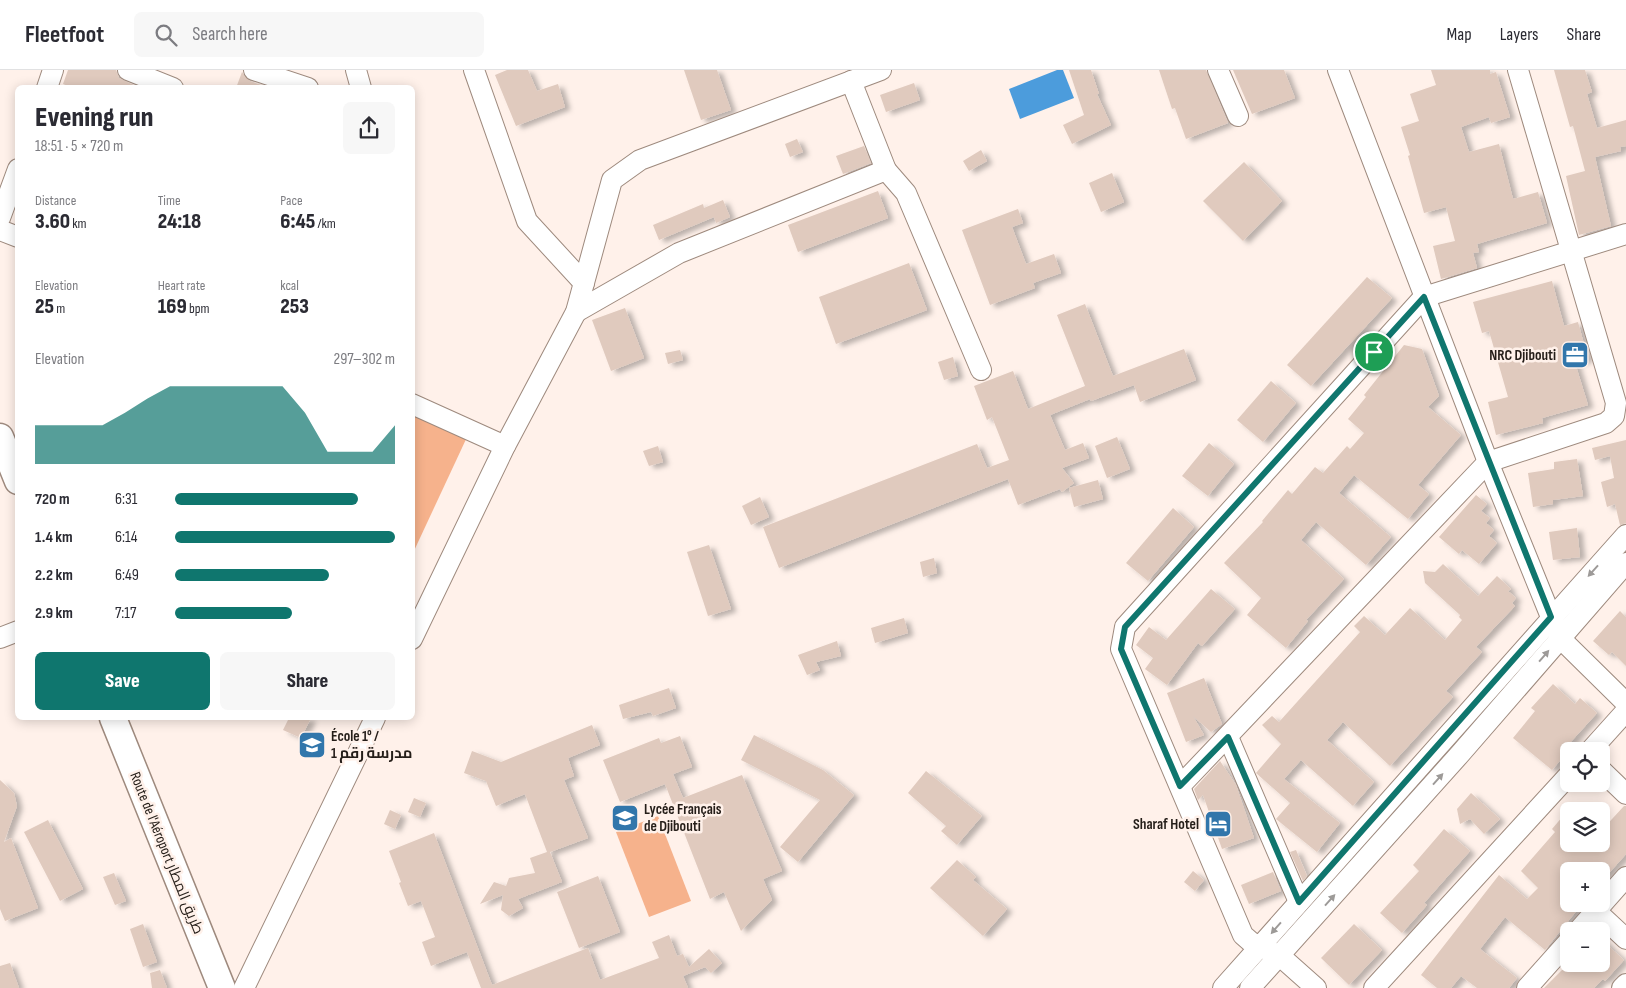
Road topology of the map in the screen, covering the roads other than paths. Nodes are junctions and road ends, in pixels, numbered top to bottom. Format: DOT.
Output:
graph roads {
  1 [pos="53,70"];
  2 [pos="128,70"];
  3 [pos="254,70"];
  4 [pos="474,70"];
  5 [pos="881,70"];
  6 [pos="1218,70"];
  7 [pos="1338,70"];
  8 [pos="1518,70"];
  9 [pos="851,81"];
  10 [pos="48,85"];
  11 [pos="166,85"];
  12 [pos="299,85"];
  13 [pos="1238,116"];
  14 [pos="886,170"];
  15 [pos="15,177"];
  16 [pos="0,218"];
  17 [pos="0,230"];
  18 [pos="1626,234"];
  19 [pos="15,237"];
  20 [pos="1571,250"];
  21 [pos="584,283"];
  22 [pos="1424,297"];
  23 [pos="576,312"];
  24 [pos="981,370"];
  25 [pos="415,405"];
  26 [pos="0,437"];
  27 [pos="505,446"];
  28 [pos="1488,462"];
  29 [pos="15,474"];
  30 [pos="1626,535"];
  31 [pos="1626,563"];
  32 [pos="1551,617"];
  33 [pos="15,632"];
  34 [pos="415,633"];
  35 [pos="0,638"];
  36 [pos="1560,638"];
  37 [pos="1626,703"];
  38 [pos="1626,711"];
  39 [pos="113,720"];
  40 [pos="373,720"];
  41 [pos="1228,737"];
  42 [pos="1598,742"];
  43 [pos="1610,779"];
  44 [pos="1560,784"];
  45 [pos="1180,786"];
  46 [pos="1626,794"];
  47 [pos="1626,878"];
  48 [pos="1610,896"];
  49 [pos="1299,902"];
  50 [pos="1595,912"];
  51 [pos="1597,912"];
  52 [pos="1586,922"];
  53 [pos="1626,939"];
  54 [pos="1259,947"];
  55 [pos="1560,951"];
  56 [pos="1280,956"];
  57 [pos="1626,984"];
  58 [pos="222,988"];
  59 [pos="244,988"];
  60 [pos="1223,988"];
  61 [pos="1250,988"];
  62 [pos="1316,988"];
  63 [pos="1374,988"];
  64 [pos="1526,988"];
  65 [pos="1622,988"];
  1 -- 10 [label="street"];
  2 -- 11 [label="street"];
  3 -- 12 [label="street"];
  4 -- 21 [label="street"];
  5 -- 9 [label="street"];
  6 -- 13 [label="street"];
  7 -- 22 [label="street"];
  8 -- 20 [label="street"];
  9 -- 14 [label="street"];
  9 -- 21 [label="street"];
  14 -- 23 [label="street"];
  14 -- 24 [label="street"];
  15 -- 16 [label="street"];
  17 -- 19 [label="street"];
  18 -- 20 [label="street"];
  20 -- 22 [label="street"];
  20 -- 28 [label="street"];
  21 -- 23 [label="street"];
  22 -- 28 [label="street"];
  22 -- 45 [label="street"];
  23 -- 27 [label="street"];
  25 -- 27 [label="street"];
  26 -- 29 [label="main road"];
  27 -- 34 [label="street"];
  28 -- 32 [label="street"];
  28 -- 41 [label="street"];
  30 -- 32 [label="street, one-way"];
  31 -- 36 [label="street"];
  32 -- 36 [label="street"];
  32 -- 49 [label="street"];
  33 -- 35 [label="street"];
  36 -- 37 [label="street"];
  56 -- 36 [label="street, one-way"];
  38 -- 42 [label="street"];
  39 -- 58 [label="main road, Route de l'Aéroport طريق المطار"];
  40 -- 59 [label="street"];
  41 -- 45 [label="street"];
  41 -- 49 [label="street"];
  43 -- 46 [label="street"];
  44 -- 63 [label="street"];
  45 -- 54 [label="street"];
  47 -- 48 [label="street"];
  49 -- 54 [label="street, one-way"];
  50 -- 52 [label="street"];
  51 -- 53 [label="street"];
  54 -- 56 [label="street"];
  54 -- 60 [label="street"];
  55 -- 64 [label="street"];
  56 -- 61 [label="street"];
  56 -- 62 [label="street"];
  57 -- 65 [label="street"];
}
